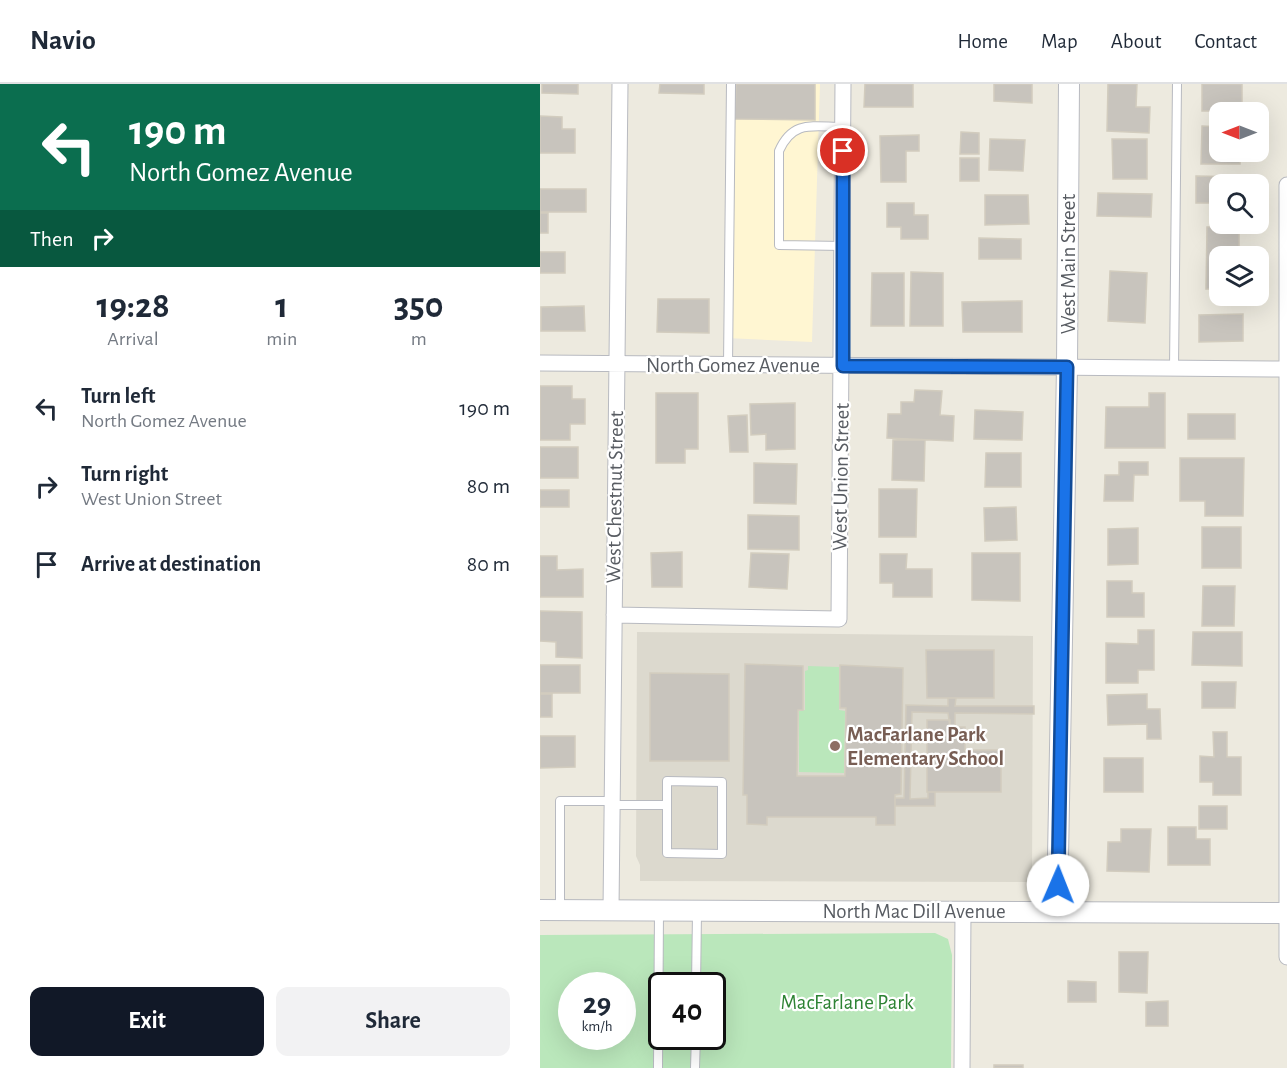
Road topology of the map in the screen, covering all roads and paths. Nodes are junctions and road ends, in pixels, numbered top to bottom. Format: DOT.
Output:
graph roads {
  1 [pos="620,84"];
  2 [pos="731,84"];
  3 [pos="843,84"];
  4 [pos="1069,84"];
  5 [pos="1177,84"];
  6 [pos="843,127"];
  7 [pos="1287,185"];
  8 [pos="843,246"];
  9 [pos="540,363"];
  10 [pos="617,364"];
  11 [pos="728,365"];
  12 [pos="843,366"];
  13 [pos="1067,367"];
  14 [pos="1174,368"];
  15 [pos="1285,369"];
  16 [pos="614,615"];
  17 [pos="612,803"];
  18 [pos="667,806"];
  19 [pos="550,910"];
  20 [pos="611,910"];
  21 [pos="659,910"];
  22 [pos="697,910"];
  23 [pos="963,911"];
  24 [pos="1057,912"];
  25 [pos="1287,913"];
  26 [pos="1287,957"];
  27 [pos="696,972"];
  28 [pos="696,1050"];
  29 [pos="658,1068"];
  30 [pos="695,1068"];
  31 [pos="962,1068"];
  1 -- 10 [label="street, West Chestnut Street"];
  2 -- 11 [label="lane"];
  3 -- 6 [label="street, West Union Street"];
  4 -- 13 [label="street, West Main Street"];
  5 -- 14 [label="lane"];
  6 -- 8 [label="street, West Union Street"];
  6 -- 8 [label="lane"];
  7 -- 15 [label="street"];
  8 -- 12 [label="street, West Union Street"];
  9 -- 10 [label="street, North Gomez Avenue"];
  10 -- 11 [label="street, North Gomez Avenue"];
  10 -- 16 [label="street, West Chestnut Street"];
  11 -- 12 [label="street, North Gomez Avenue"];
  12 -- 13 [label="street, North Gomez Avenue"];
  12 -- 16 [label="street, West Union Street"];
  13 -- 14 [label="street, North Gomez Avenue"];
  13 -- 24 [label="street, West Main Street"];
  14 -- 15 [label="street, North Gomez Avenue"];
  15 -- 25 [label="street"];
  16 -- 17 [label="street, West Chestnut Street"];
  17 -- 18 [label="lane"];
  17 -- 19 [label="lane"];
  17 -- 20 [label="street, West Chestnut Street"];
  18 -- 18 [label="lane"];
  19 -- 20 [label="street, North Mac Dill Avenue"];
  20 -- 21 [label="street, North Mac Dill Avenue"];
  21 -- 22 [label="street, North Mac Dill Avenue"];
  21 -- 29 [label="lane"];
  22 -- 23 [label="street, North Mac Dill Avenue"];
  22 -- 27 [label="lane"];
  23 -- 24 [label="street, North Mac Dill Avenue"];
  23 -- 31 [label="street"];
  24 -- 25 [label="street, North Mac Dill Avenue"];
  25 -- 26 [label="street"];
  28 -- 30 [label="lane"];
}
